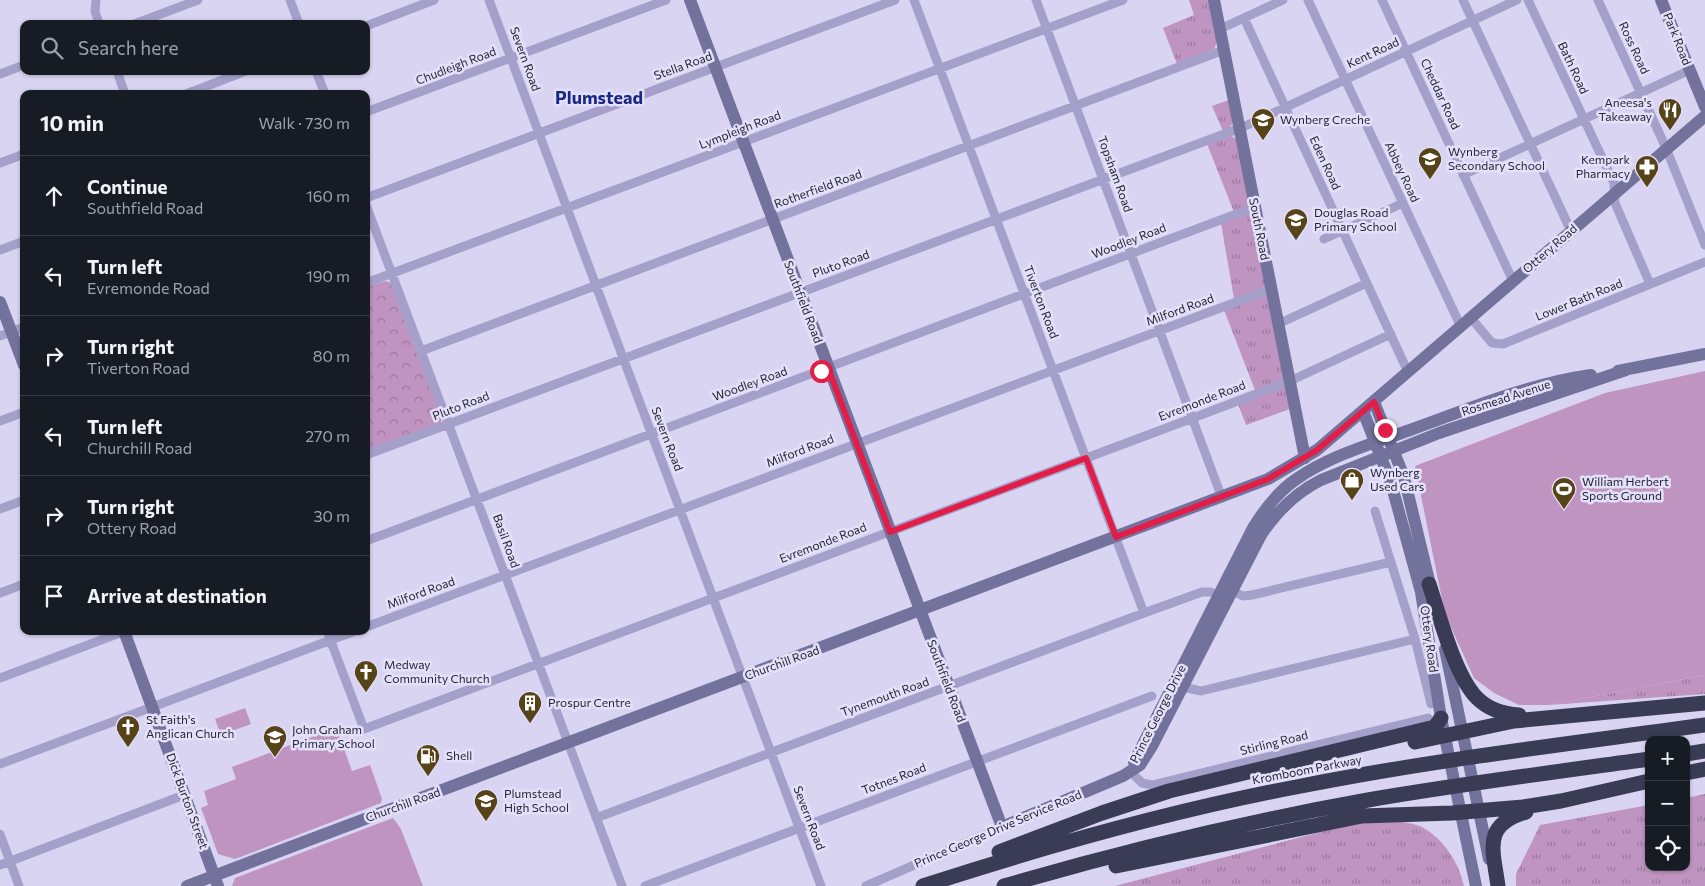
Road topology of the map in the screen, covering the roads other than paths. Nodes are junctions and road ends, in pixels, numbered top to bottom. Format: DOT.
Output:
graph roads {
  1 [pos="96,0"];
  2 [pos="198,0"];
  3 [pos="290,0"];
  4 [pos="434,0"];
  5 [pos="489,0"];
  6 [pos="666,0"];
  7 [pos="690,0"];
  8 [pos="895,0"];
  9 [pos="914,0"];
  10 [pos="1036,0"];
  11 [pos="1123,0"];
  12 [pos="1214,0"];
  13 [pos="1283,0"];
  14 [pos="1308,0"];
  15 [pos="1382,0"];
  16 [pos="1463,0"];
  17 [pos="1517,0"];
  18 [pos="1528,0"];
  19 [pos="1598,0"];
  20 [pos="1661,0"];
  21 [pos="186,2"];
  22 [pos="1244,18"];
  23 [pos="98,20"];
  24 [pos="143,20"];
  25 [pos="297,20"];
  26 [pos="1473,21"];
  27 [pos="370,24"];
  28 [pos="1047,29"];
  29 [pos="1220,29"];
  30 [pos="1224,50"];
  31 [pos="1406,51"];
  32 [pos="511,58"];
  33 [pos="20,66"];
  34 [pos="715,68"];
  35 [pos="940,69"];
  36 [pos="1690,70"];
  37 [pos="0,74"];
  38 [pos="118,75"];
  39 [pos="236,75"];
  40 [pos="318,75"];
  41 [pos="1345,80"];
  42 [pos="124,90"];
  43 [pos="196,90"];
  44 [pos="323,90"];
  45 [pos="1640,92"];
  46 [pos="1076,106"];
  47 [pos="1286,107"];
  48 [pos="1705,107"];
  49 [pos="370,111"];
  50 [pos="1705,116"];
  51 [pos="1583,119"];
  52 [pos="1240,128"];
  53 [pos="539,133"];
  54 [pos="744,142"];
  55 [pos="1530,144"];
  56 [pos="968,146"];
  57 [pos="1666,148"];
  58 [pos="20,156"];
  59 [pos="0,163"];
  60 [pos="1463,175"];
  61 [pos="1103,179"];
  62 [pos="1615,192"];
  63 [pos="370,196"];
  64 [pos="1403,203"];
  65 [pos="1255,207"];
  66 [pos="567,208"];
  67 [pos="370,216"];
  68 [pos="772,219"];
  69 [pos="1705,219"];
  70 [pos="996,220"];
  71 [pos="1696,223"];
  72 [pos="1343,230"];
  73 [pos="1571,231"];
  74 [pos="1324,239"];
  75 [pos="20,242"];
  76 [pos="1705,246"];
  77 [pos="0,250"];
  78 [pos="1131,254"];
  79 [pos="1705,262"];
  80 [pos="392,274"];
  81 [pos="1513,281"];
  82 [pos="370,282"];
  83 [pos="1367,283"];
  84 [pos="1650,284"];
  85 [pos="596,285"];
  86 [pos="1271,290"];
  87 [pos="800,292"];
  88 [pos="1024,295"];
  89 [pos="0,302"];
  90 [pos="1471,318"];
  91 [pos="1278,324"];
  92 [pos="1461,327"];
  93 [pos="20,329"];
  94 [pos="1160,330"];
  95 [pos="6,334"];
  96 [pos="1391,334"];
  97 [pos="422,351"];
  98 [pos="1705,354"];
  99 [pos="624,358"];
  100 [pos="20,359"];
  101 [pos="828,368"];
  102 [pos="1052,370"];
  103 [pos="1626,370"];
  104 [pos="1408,372"];
  105 [pos="1290,380"];
  106 [pos="1374,402"];
  107 [pos="1363,411"];
  108 [pos="20,414"];
  109 [pos="1193,418"];
  110 [pos="0,421"];
  111 [pos="448,424"];
  112 [pos="652,434"];
  113 [pos="1389,438"];
  114 [pos="1376,443"];
  115 [pos="856,444"];
  116 [pos="1394,451"];
  117 [pos="370,453"];
  118 [pos="1381,456"];
  119 [pos="1086,458"];
  120 [pos="1305,458"];
  121 [pos="1222,498"];
  122 [pos="477,500"];
  123 [pos="20,502"];
  124 [pos="0,509"];
  125 [pos="680,510"];
  126 [pos="1375,512"];
  127 [pos="890,532"];
  128 [pos="1116,537"];
  129 [pos="370,540"];
  130 [pos="1391,562"];
  131 [pos="506,575"];
  132 [pos="1429,584"];
  133 [pos="20,586"];
  134 [pos="1232,591"];
  135 [pos="1212,592"];
  136 [pos="0,593"];
  137 [pos="713,598"];
  138 [pos="919,612"];
  139 [pos="1144,613"];
  140 [pos="370,626"];
  141 [pos="113,635"];
  142 [pos="125,635"];
  143 [pos="328,635"];
  144 [pos="345,635"];
  145 [pos="1414,638"];
  146 [pos="330,641"];
  147 [pos="538,663"];
  148 [pos="743,677"];
  149 [pos="0,678"];
  150 [pos="949,686"];
  151 [pos="1183,687"];
  152 [pos="1152,696"];
  153 [pos="1705,703"];
  154 [pos="1431,704"];
  155 [pos="152,707"];
  156 [pos="1549,716"];
  157 [pos="1435,718"];
  158 [pos="1705,725"];
  159 [pos="1464,732"];
  160 [pos="1445,736"];
  161 [pos="568,743"];
  162 [pos="1705,751"];
  163 [pos="771,752"];
  164 [pos="1690,753"];
  165 [pos="1308,759"];
  166 [pos="1645,760"];
  167 [pos="976,761"];
  168 [pos="0,764"];
  169 [pos="1705,769"];
  170 [pos="1130,771"];
  171 [pos="1690,772"];
  172 [pos="1645,782"];
  173 [pos="184,795"];
  174 [pos="1560,801"];
  175 [pos="1480,810"];
  176 [pos="1461,812"];
  177 [pos="596,818"];
  178 [pos="1002,827"];
  179 [pos="800,829"];
  180 [pos="0,834"];
  181 [pos="10,861"];
  182 [pos="0,865"];
  183 [pos="217,881"];
  184 [pos="20,886"];
  185 [pos="187,886"];
  186 [pos="622,886"];
  187 [pos="644,886"];
  188 [pos="821,886"];
  189 [pos="866,886"];
  190 [pos="914,886"];
  191 [pos="924,886"];
  192 [pos="1004,886"];
  193 [pos="1035,886"];
  194 [pos="1476,886"];
  195 [pos="1494,886"];
  196 [pos="1498,886"];
  1 -- 23 [label="street"];
  2 -- 21 [label="street"];
  3 -- 25 [label="street"];
  4 -- 27 [label="street"];
  5 -- 32 [label="street, Severn Road"];
  6 -- 32 [label="street, Chudleigh Road"];
  7 -- 34 [label="street, Southfield Road"];
  8 -- 34 [label="street, Stella Road"];
  9 -- 35 [label="street, Tiverton Road"];
  10 -- 28 [label="street, Topsham Road"];
  11 -- 28 [label="street, Lympleigh Road"];
  12 -- 29 [label="street, South Road"];
  13 -- 22 [label="street"];
  14 -- 41 [label="street, Abbey Road"];
  15 -- 31 [label="street, Cheddar Road"];
  16 -- 26 [label="street"];
  17 -- 26 [label="street, Kent Road"];
  18 -- 51 [label="street, Bath Road"];
  19 -- 45 [label="street, Ross Road"];
  20 -- 36 [label="street, Park Road"];
  21 -- 24 [label="street"];
  22 -- 29 [label="street"];
  22 -- 47 [label="street, Eden Road"];
  26 -- 31 [label="street, Kent Road"];
  26 -- 55 [label="street"];
  28 -- 35 [label="street, Lympleigh Road"];
  28 -- 46 [label="street, Topsham Road"];
  29 -- 30 [label="street, South Road"];
  30 -- 46 [label="street, Rotherfield Road"];
  30 -- 52 [label="street, South Road"];
  31 -- 41 [label="street, Kent Road"];
  31 -- 60 [label="street, Cheddar Road"];
  32 -- 49 [label="street, Chudleigh Road"];
  32 -- 53 [label="street, Severn Road"];
  33 -- 37 [label="street"];
  34 -- 53 [label="street, Stella Road"];
  34 -- 54 [label="street, Southfield Road"];
  35 -- 54 [label="street, Lympleigh Road"];
  35 -- 56 [label="street, Tiverton Road"];
  36 -- 45 [label="street"];
  36 -- 48 [label="street, Park Road"];
  38 -- 42 [label="street"];
  39 -- 43 [label="street"];
  40 -- 44 [label="street"];
  41 -- 47 [label="street, Kent Road"];
  41 -- 64 [label="street, Abbey Road"];
  45 -- 51 [label="street"];
  45 -- 57 [label="street, Ross Road"];
  46 -- 56 [label="street, Rotherfield Road"];
  46 -- 61 [label="street, Topsham Road"];
  47 -- 52 [label="street, Kent Road"];
  47 -- 72 [label="street, Eden Road"];
  50 -- 57 [label="street, Ottery Road"];
  51 -- 55 [label="street"];
  51 -- 62 [label="street, Bath Road"];
  52 -- 61 [label="street, Pluto Road"];
  52 -- 65 [label="street, South Road"];
  53 -- 63 [label="street, Stella Road"];
  53 -- 66 [label="street, Severn Road"];
  54 -- 66 [label="street, Lympleigh Road"];
  54 -- 68 [label="street, Southfield Road"];
  55 -- 60 [label="street"];
  55 -- 73 [label="street"];
  56 -- 68 [label="street, Rotherfield Road"];
  56 -- 70 [label="street, Tiverton Road"];
  57 -- 62 [label="street, Ottery Road"];
  57 -- 71 [label="street, Ross Road"];
  58 -- 59 [label="street"];
  60 -- 81 [label="street, Cheddar Road"];
  61 -- 70 [label="street, Pluto Road"];
  61 -- 78 [label="street, Topsham Road"];
  62 -- 73 [label="street, Ottery Road"];
  62 -- 84 [label="street, Bath Road"];
  64 -- 72 [label="street"];
  64 -- 92 [label="street, Abbey Road"];
  65 -- 78 [label="street, Woodley Road"];
  65 -- 86 [label="street, South Road"];
  66 -- 80 [label="street, Lympleigh Road"];
  66 -- 85 [label="street, Severn Road"];
  67 -- 80 [label="street, Basil Road"];
  68 -- 85 [label="street, Rotherfield Road"];
  68 -- 87 [label="street, Southfield Road"];
  69 -- 71 [label="street"];
  70 -- 87 [label="street, Pluto Road"];
  70 -- 88 [label="street, Tiverton Road"];
  71 -- 76 [label="street, Ross Road"];
  72 -- 74 [label="street"];
  72 -- 83 [label="street, Eden Road"];
  73 -- 81 [label="street, Ottery Road"];
  75 -- 77 [label="street"];
  78 -- 88 [label="street, Woodley Road"];
  78 -- 94 [label="street, Topsham Road"];
  79 -- 84 [label="street, Lower Bath Road"];
  80 -- 82 [label="street, Lympleigh Road"];
  80 -- 97 [label="street, Basil Road"];
  81 -- 90 [label="street, Ottery Road"];
  83 -- 91 [label="street"];
  83 -- 96 [label="street, Eden Road"];
  84 -- 90 [label="street, Lower Bath Road"];
  85 -- 97 [label="street, Rotherfield Road"];
  85 -- 99 [label="street, Severn Road"];
  86 -- 91 [label="street, South Road"];
  86 -- 94 [label="street, Milford Road"];
  87 -- 99 [label="street, Pluto Road"];
  87 -- 101 [label="street, Southfield Road"];
  88 -- 101 [label="street, Woodley Road"];
  88 -- 102 [label="street, Tiverton Road"];
  89 -- 95 [label="street"];
  90 -- 92 [label="street, Ottery Road"];
  91 -- 105 [label="street, South Road"];
  92 -- 104 [label="street, Ottery Road"];
  93 -- 95 [label="street"];
  94 -- 102 [label="street, Milford Road"];
  94 -- 109 [label="street, Topsham Road"];
  95 -- 100 [label="street"];
  96 -- 104 [label="street, Eden Road"];
  96 -- 105 [label="street, Evremonde Road"];
  97 -- 111 [label="street, Basil Road"];
  98 -- 103 [label="street, Rosmead Avenue"];
  99 -- 111 [label="street, Pluto Road"];
  99 -- 112 [label="street, Severn Road"];
  101 -- 112 [label="street, Woodley Road"];
  101 -- 115 [label="street, Southfield Road"];
  102 -- 115 [label="street, Milford Road"];
  102 -- 119 [label="street, Tiverton Road"];
  103 -- 113 [label="street, Rosmead Avenue"];
  103 -- 116 [label="street, Rosmead Avenue"];
  104 -- 106 [label="street, Ottery Road"];
  105 -- 109 [label="street, Evremonde Road"];
  105 -- 120 [label="street, South Road"];
  106 -- 107 [label="street, Ottery Road"];
  106 -- 113 [label="street, Ottery Road"];
  107 -- 114 [label="street, Ottery Road"];
  107 -- 120 [label="street, Churchill Road"];
  108 -- 110 [label="street"];
  109 -- 119 [label="street, Evremonde Road"];
  109 -- 121 [label="street, Topsham Road"];
  111 -- 117 [label="street, Pluto Road"];
  111 -- 122 [label="street, Basil Road"];
  112 -- 122 [label="street, Woodley Road"];
  112 -- 125 [label="street, Severn Road"];
  113 -- 114 [label="street, Rosmead Avenue"];
  113 -- 116 [label="street, Ottery Road"];
  114 -- 118 [label="street, Ottery Road"];
  114 -- 170 [label="street, Prince George Drive"];
  115 -- 125 [label="street, Milford Road"];
  115 -- 127 [label="street, Southfield Road"];
  116 -- 118 [label="street, Rosmead Avenue"];
  116 -- 132 [label="street, Ottery Road"];
  118 -- 134 [label="street, Prince George Drive"];
  118 -- 157 [label="street, Ottery Road"];
  119 -- 127 [label="street, Evremonde Road"];
  119 -- 128 [label="street, Tiverton Road"];
  120 -- 121 [label="street, Churchill Road"];
  121 -- 128 [label="street, Churchill Road"];
  122 -- 129 [label="street, Woodley Road"];
  122 -- 131 [label="street, Basil Road"];
  123 -- 124 [label="street"];
  125 -- 131 [label="street, Milford Road"];
  125 -- 137 [label="street, Severn Road"];
  126 -- 130 [label="street"];
  127 -- 137 [label="street, Evremonde Road"];
  127 -- 138 [label="street, Southfield Road"];
  128 -- 138 [label="street, Churchill Road"];
  128 -- 139 [label="street, Tiverton Road"];
  130 -- 134 [label="street"];
  130 -- 145 [label="street"];
  131 -- 140 [label="street, Milford Road"];
  131 -- 147 [label="street, Basil Road"];
  132 -- 156 [label="highway"];
  132 -- 159 [label="street, Ottery Road"];
  133 -- 136 [label="street"];
  134 -- 151 [label="street, Prince George Drive"];
  135 -- 139 [label="street, Tynemouth Road"];
  137 -- 147 [label="street, Evremonde Road"];
  137 -- 148 [label="street, Severn Road"];
  138 -- 148 [label="street, Churchill Road"];
  138 -- 150 [label="street, Southfield Road"];
  139 -- 150 [label="street, Tynemouth Road"];
  141 -- 149 [label="street"];
  142 -- 155 [label="street, Dick Burton Street"];
  143 -- 146 [label="street"];
  144 -- 146 [label="street"];
  145 -- 151 [label="street"];
  145 -- 154 [label="street"];
  146 -- 147 [label="street, Evremonde Road"];
  146 -- 155 [label="street"];
  147 -- 161 [label="street, Basil Road"];
  148 -- 161 [label="street, Churchill Road"];
  148 -- 163 [label="street, Severn Road"];
  150 -- 163 [label="street, Tynemouth Road"];
  150 -- 167 [label="street, Southfield Road"];
  151 -- 170 [label="street, Prince George Drive"];
  152 -- 167 [label="street, Totnes Road"];
  153 -- 156 [label="highway"];
  155 -- 168 [label="street"];
  155 -- 173 [label="street, Dick Burton Street"];
  156 -- 159 [label="highway"];
  157 -- 160 [label="street, Ottery Road"];
  157 -- 165 [label="highway"];
  157 -- 170 [label="street, Stirling Road"];
  158 -- 191 [label="highway, Kromboom Parkway"];
  159 -- 160 [label="highway"];
  159 -- 175 [label="street, Ottery Road"];
  160 -- 165 [label="highway"];
  160 -- 176 [label="street, Ottery Road"];
  161 -- 177 [label="street, Basil Road"];
  161 -- 183 [label="street, Churchill Road"];
  162 -- 164 [label="highway"];
  163 -- 177 [label="street, Tynemouth Road"];
  163 -- 179 [label="street, Severn Road"];
  165 -- 190 [label="highway"];
  166 -- 192 [label="highway"];
  167 -- 178 [label="street, Southfield Road"];
  167 -- 179 [label="street, Totnes Road"];
  169 -- 171 [label="highway"];
  170 -- 178 [label="street, Prince George Drive Service Road"];
  172 -- 174 [label="highway"];
  173 -- 181 [label="street"];
  173 -- 183 [label="street, Dick Burton Street"];
  174 -- 175 [label="highway"];
  174 -- 196 [label="highway"];
  175 -- 176 [label="highway"];
  175 -- 195 [label="street, Ottery Road"];
  176 -- 193 [label="highway"];
  176 -- 194 [label="street, Ottery Road"];
  177 -- 186 [label="street, Basil Road"];
  178 -- 189 [label="street, Prince George Drive Service Road"];
  179 -- 187 [label="street, Totnes Road"];
  179 -- 188 [label="street, Severn Road"];
  180 -- 181 [label="street"];
  181 -- 182 [label="street"];
  181 -- 184 [label="street"];
  183 -- 185 [label="street, Churchill Road"];
}
